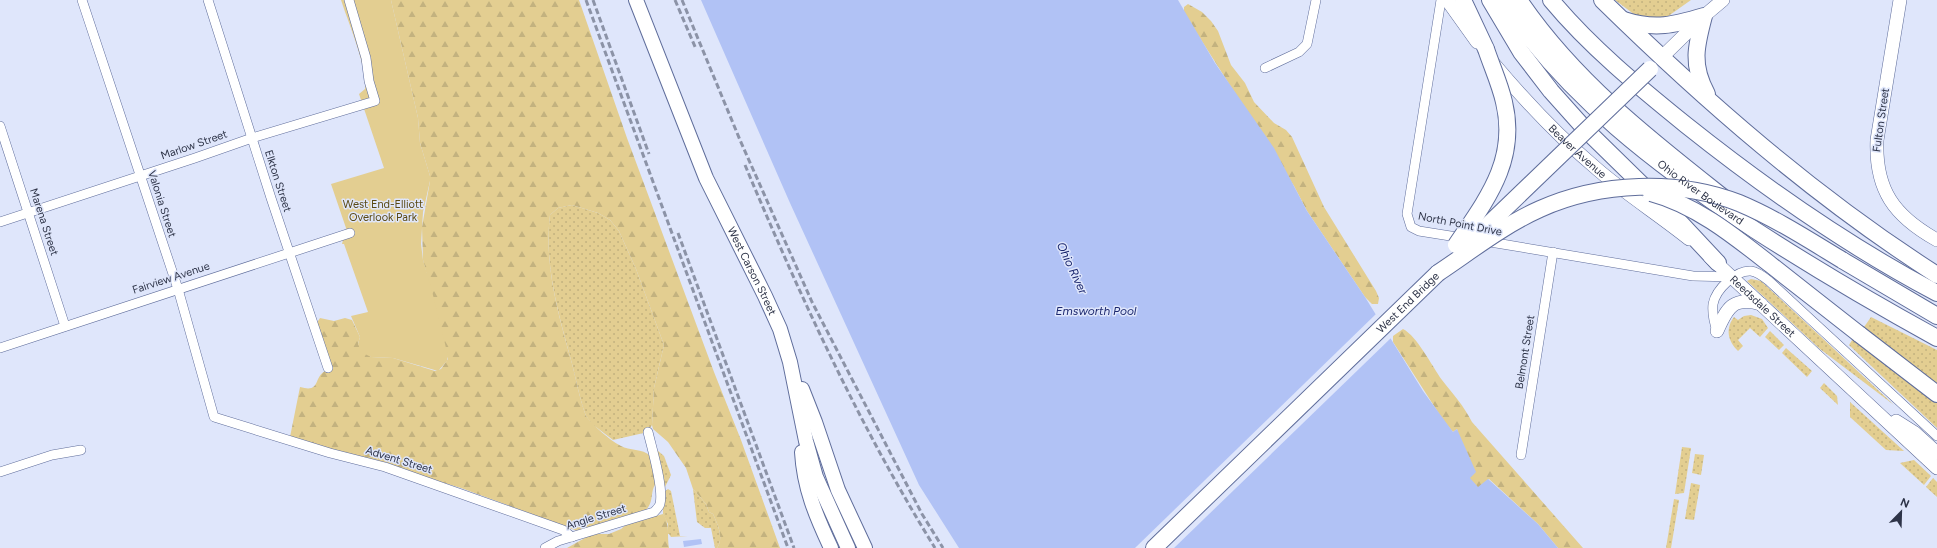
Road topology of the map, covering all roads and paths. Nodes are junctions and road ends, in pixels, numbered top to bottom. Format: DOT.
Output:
graph roads {
  1 [pos="82,0"];
  2 [pos="208,0"];
  3 [pos="349,0"];
  4 [pos="636,0"];
  5 [pos="1316,0"];
  6 [pos="1441,0"];
  7 [pos="1447,0"];
  8 [pos="1463,0"];
  9 [pos="1468,0"];
  10 [pos="1490,0"];
  11 [pos="1502,0"];
  12 [pos="1519,0"];
  13 [pos="1551,0"];
  14 [pos="1602,0"];
  15 [pos="1723,0"];
  16 [pos="1900,0"];
  17 [pos="1704,16"];
  18 [pos="1621,18"];
  19 [pos="1486,49"];
  20 [pos="1662,57"];
  21 [pos="1265,68"];
  22 [pos="1710,100"];
  23 [pos="0,126"];
  24 [pos="252,138"];
  25 [pos="141,176"];
  26 [pos="1624,188"];
  27 [pos="28,213"];
  28 [pos="0,222"];
  29 [pos="350,233"];
  30 [pos="1937,240"];
  31 [pos="1553,252"];
  32 [pos="289,253"];
  33 [pos="1718,263"];
  34 [pos="1808,264"];
  35 [pos="1438,273"];
  36 [pos="1937,275"];
  37 [pos="1734,277"];
  38 [pos="178,289"];
  39 [pos="1937,294"];
  40 [pos="1761,304"];
  41 [pos="1937,316"];
  42 [pos="65,326"];
  43 [pos="1717,331"];
  44 [pos="1937,338"];
  45 [pos="0,348"];
  46 [pos="790,362"];
  47 [pos="328,368"];
  48 [pos="1937,394"];
  49 [pos="1868,403"];
  50 [pos="800,410"];
  51 [pos="214,416"];
  52 [pos="648,432"];
  53 [pos="1937,436"];
  54 [pos="81,450"];
  55 [pos="1937,453"];
  56 [pos="1521,455"];
  57 [pos="1937,468"];
  58 [pos="0,472"];
  59 [pos="572,537"];
  60 [pos="545,548"];
  61 [pos="831,548"];
  62 [pos="848,548"];
  63 [pos="865,548"];
  64 [pos="1154,548"];
  1 -- 25 [label="street, Valonia Street"];
  2 -- 24 [label="street, Elkton Street"];
  3 -- 24 [label="street, Marlow Street"];
  4 -- 46 [label="main road, West Carson Street"];
  5 -- 21 [label="street"];
  6 -- 31 [label="street, North Point Drive"];
  7 -- 33 [label="main road, Beaver Avenue"];
  8 -- 19 [label="highway"];
  9 -- 19 [label="highway"];
  10 -- 33 [label="highway"];
  11 -- 34 [label="highway, Ohio River Boulevard"];
  12 -- 34 [label="highway"];
  13 -- 39 [label="highway"];
  14 -- 18 [label="highway"];
  15 -- 17 [label="main road"];
  16 -- 30 [label="main road, Fulton Street"];
  17 -- 18 [label="highway"];
  17 -- 20 [label="main road"];
  17 -- 22 [label="highway"];
  18 -- 20 [label="highway"];
  19 -- 35 [label="highway, bridge"];
  20 -- 22 [label="highway"];
  20 -- 35 [label="highway, West End Bridge, bridge"];
  22 -- 36 [label="highway"];
  23 -- 27 [label="street, Marena Street"];
  24 -- 25 [label="street, Marlow Street"];
  24 -- 32 [label="street, Elkton Street"];
  25 -- 27 [label="street, Marlow Street"];
  25 -- 38 [label="street, Valonia Street"];
  26 -- 35 [label="highway, bridge"];
  26 -- 41 [label="highway, bridge"];
  26 -- 48 [label="highway, bridge"];
  27 -- 28 [label="street, Marlow Street"];
  27 -- 42 [label="street, Marena Street"];
  29 -- 32 [label="street, Fairview Avenue"];
  31 -- 37 [label="street, North Point Drive"];
  31 -- 56 [label="street, Belmont Street"];
  32 -- 38 [label="street, Fairview Avenue"];
  32 -- 47 [label="street, Elkton Street"];
  33 -- 37 [label="main road, Beaver Avenue"];
  34 -- 44 [label="highway, Ohio River Boulevard"];
  35 -- 64 [label="highway, West End Bridge"];
  37 -- 40 [label="main road, Reedsdale Street"];
  37 -- 43 [label="street"];
  37 -- 53 [label="street, Reedsdale Street"];
  38 -- 42 [label="street, Fairview Avenue"];
  38 -- 51 [label="street, Valonia Street"];
  40 -- 43 [label="main road"];
  40 -- 49 [label="main road, Reedsdale Street"];
  42 -- 45 [label="street, Fairview Avenue"];
  46 -- 50 [label="main road, West Carson Street"];
  46 -- 63 [label="main road"];
  49 -- 55 [label="main road"];
  49 -- 57 [label="main road, Reedsdale Street"];
  50 -- 61 [label="main road"];
  50 -- 62 [label="main road, West Carson Street"];
  51 -- 59 [label="street, Advent Street"];
  52 -- 59 [label="street, Angle Street"];
  54 -- 58 [label="street"];
  59 -- 60 [label="street, Angle Street"];
}
